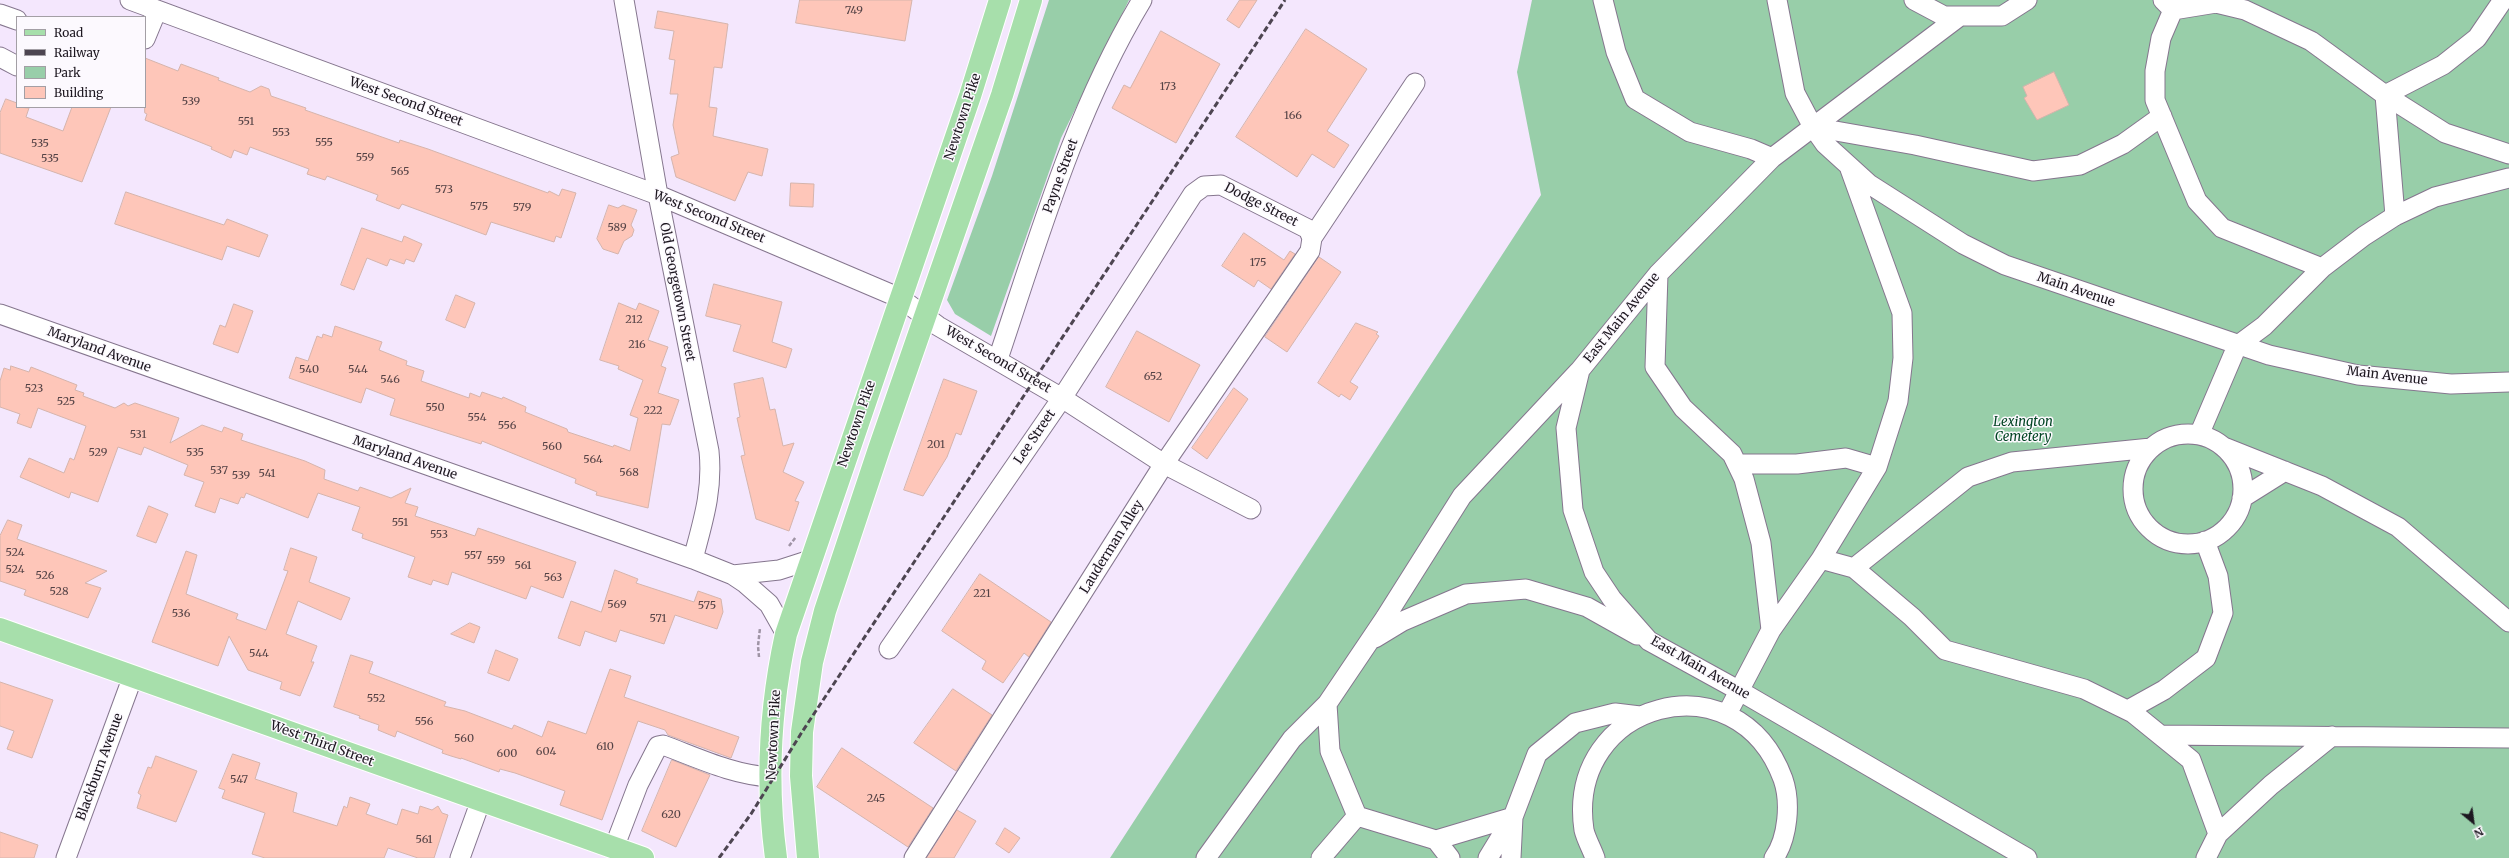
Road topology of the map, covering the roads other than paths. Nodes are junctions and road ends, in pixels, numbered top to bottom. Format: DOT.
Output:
graph roads {
  1 [pos="130,0"];
  2 [pos="624,0"];
  3 [pos="1000,0"];
  4 [pos="1031,0"];
  5 [pos="1142,0"];
  6 [pos="1603,0"];
  7 [pos="1777,0"];
  8 [pos="1914,0"];
  9 [pos="2027,0"];
  10 [pos="2503,0"];
  11 [pos="2168,5"];
  12 [pos="156,10"];
  13 [pos="0,14"];
  14 [pos="1960,16"];
  15 [pos="16,20"];
  16 [pos="146,36"];
  17 [pos="0,57"];
  18 [pos="16,65"];
  19 [pos="1414,83"];
  20 [pos="2385,95"];
  21 [pos="2162,116"];
  22 [pos="1812,127"];
  23 [pos="2509,154"];
  24 [pos="1772,158"];
  25 [pos="1848,166"];
  26 [pos="2509,178"];
  27 [pos="1204,186"];
  28 [pos="658,195"];
  29 [pos="2395,216"];
  30 [pos="1312,238"];
  31 [pos="2322,268"];
  32 [pos="1658,274"];
  33 [pos="900,298"];
  34 [pos="0,314"];
  35 [pos="924,317"];
  36 [pos="2237,346"];
  37 [pos="998,359"];
  38 [pos="1580,370"];
  39 [pos="2509,382"];
  40 [pos="1062,398"];
  41 [pos="2199,435"];
  42 [pos="2224,447"];
  43 [pos="2151,448"];
  44 [pos="1164,464"];
  45 [pos="1737,464"];
  46 [pos="1877,467"];
  47 [pos="2285,471"];
  48 [pos="2242,498"];
  49 [pos="1251,509"];
  50 [pos="2205,541"];
  51 [pos="693,559"];
  52 [pos="1821,559"];
  53 [pos="810,560"];
  54 [pos="1854,568"];
  55 [pos="733,575"];
  56 [pos="2509,622"];
  57 [pos="0,629"];
  58 [pos="1770,630"];
  59 [pos="786,634"];
  60 [pos="1649,641"];
  61 [pos="1369,642"];
  62 [pos="889,649"];
  63 [pos="133,676"];
  64 [pos="1738,690"];
  65 [pos="1327,704"];
  66 [pos="2128,710"];
  67 [pos="1727,714"];
  68 [pos="1640,716"];
  69 [pos="2160,735"];
  70 [pos="2332,736"];
  71 [pos="2509,738"];
  72 [pos="771,777"];
  73 [pos="481,800"];
  74 [pos="1357,816"];
  75 [pos="1513,817"];
  76 [pos="2218,834"];
  77 [pos="1436,840"];
  78 [pos="627,854"];
  79 [pos="66,858"];
  80 [pos="460,858"];
  81 [pos="776,858"];
  82 [pos="808,858"];
  83 [pos="914,858"];
  84 [pos="1206,858"];
  85 [pos="1321,858"];
  86 [pos="1450,858"];
  87 [pos="1488,858"];
  88 [pos="1510,858"];
  89 [pos="1595,858"];
  90 [pos="1774,858"];
  91 [pos="2027,858"];
  92 [pos="2206,858"];
  1 -- 12 [label="street, West Second Street"];
  2 -- 28 [label="street, Old Georgetown Street"];
  3 -- 33 [label="main road, Newtown Pike"];
  4 -- 35 [label="main road"];
  5 -- 37 [label="street, Payne Street"];
  6 -- 24 [label="street"];
  7 -- 22 [label="street, Main Avenue"];
  8 -- 14 [label="street"];
  9 -- 14 [label="street"];
  10 -- 20 [label="street"];
  11 -- 20 [label="street"];
  11 -- 21 [label="street"];
  12 -- 16 [label="street"];
  12 -- 28 [label="street, West Second Street"];
  13 -- 15 [label="street"];
  14 -- 22 [label="street, East Main Avenue"];
  17 -- 18 [label="street"];
  19 -- 30 [label="street, Lauderman Alley"];
  20 -- 23 [label="street"];
  20 -- 29 [label="street"];
  21 -- 22 [label="street"];
  21 -- 31 [label="street"];
  22 -- 24 [label="street, East Main Avenue"];
  22 -- 25 [label="street, Main Avenue"];
  24 -- 32 [label="street, East Main Avenue"];
  25 -- 36 [label="street, Main Avenue"];
  25 -- 46 [label="street"];
  26 -- 29 [label="street"];
  27 -- 30 [label="street, Dodge Street"];
  27 -- 40 [label="street, Lee Street"];
  28 -- 33 [label="street, West Second Street"];
  28 -- 51 [label="street, Old Georgetown Street"];
  29 -- 31 [label="street"];
  30 -- 44 [label="street, Lauderman Alley"];
  31 -- 36 [label="street"];
  32 -- 38 [label="street, East Main Avenue"];
  32 -- 45 [label="street"];
  33 -- 35 [label="street, West Second Street"];
  33 -- 53 [label="main road, Newtown Pike"];
  34 -- 51 [label="street, Maryland Avenue"];
  35 -- 37 [label="street, West Second Street"];
  35 -- 82 [label="main road"];
  36 -- 39 [label="street, Main Avenue"];
  36 -- 41 [label="street"];
  37 -- 40 [label="street, West Second Street"];
  38 -- 60 [label="street, East Main Avenue"];
  38 -- 61 [label="street"];
  40 -- 44 [label="street, West Second Street"];
  40 -- 62 [label="street, Lee Street"];
  41 -- 42 [label="street"];
  41 -- 43 [label="street"];
  42 -- 47 [label="street"];
  42 -- 48 [label="street"];
  43 -- 50 [label="street"];
  43 -- 54 [label="street"];
  44 -- 49 [label="street, West Second Street"];
  44 -- 83 [label="street, Lauderman Alley"];
  45 -- 46 [label="street"];
  45 -- 58 [label="street"];
  46 -- 52 [label="street"];
  47 -- 48 [label="street"];
  47 -- 56 [label="street"];
  48 -- 50 [label="street"];
  50 -- 66 [label="street"];
  51 -- 55 [label="street, Maryland Avenue"];
  52 -- 54 [label="street"];
  52 -- 58 [label="street"];
  53 -- 55 [label="street"];
  53 -- 59 [label="main road, Newtown Pike"];
  54 -- 66 [label="street"];
  55 -- 59 [label="street, Maryland Avenue"];
  57 -- 63 [label="main road, West Third Street"];
  58 -- 64 [label="street"];
  59 -- 72 [label="main road, Newtown Pike"];
  60 -- 61 [label="street"];
  60 -- 64 [label="street, East Main Avenue"];
  61 -- 65 [label="street"];
  63 -- 73 [label="main road, West Third Street"];
  63 -- 79 [label="street, Blackburn Avenue"];
  64 -- 67 [label="street"];
  64 -- 91 [label="street, East Main Avenue"];
  65 -- 74 [label="street"];
  65 -- 84 [label="street"];
  66 -- 69 [label="street"];
  67 -- 68 [label="street"];
  67 -- 90 [label="street"];
  68 -- 75 [label="street"];
  68 -- 89 [label="street"];
  69 -- 70 [label="street"];
  69 -- 76 [label="street"];
  70 -- 71 [label="street"];
  70 -- 76 [label="street"];
  72 -- 78 [label="street"];
  72 -- 81 [label="main road, Newtown Pike"];
  73 -- 78 [label="main road, West Third Street"];
  73 -- 80 [label="street"];
  74 -- 77 [label="street"];
  74 -- 85 [label="street"];
  75 -- 77 [label="street"];
  75 -- 87 [label="street"];
  75 -- 88 [label="street"];
  76 -- 92 [label="street"];
  77 -- 86 [label="street"];
}
